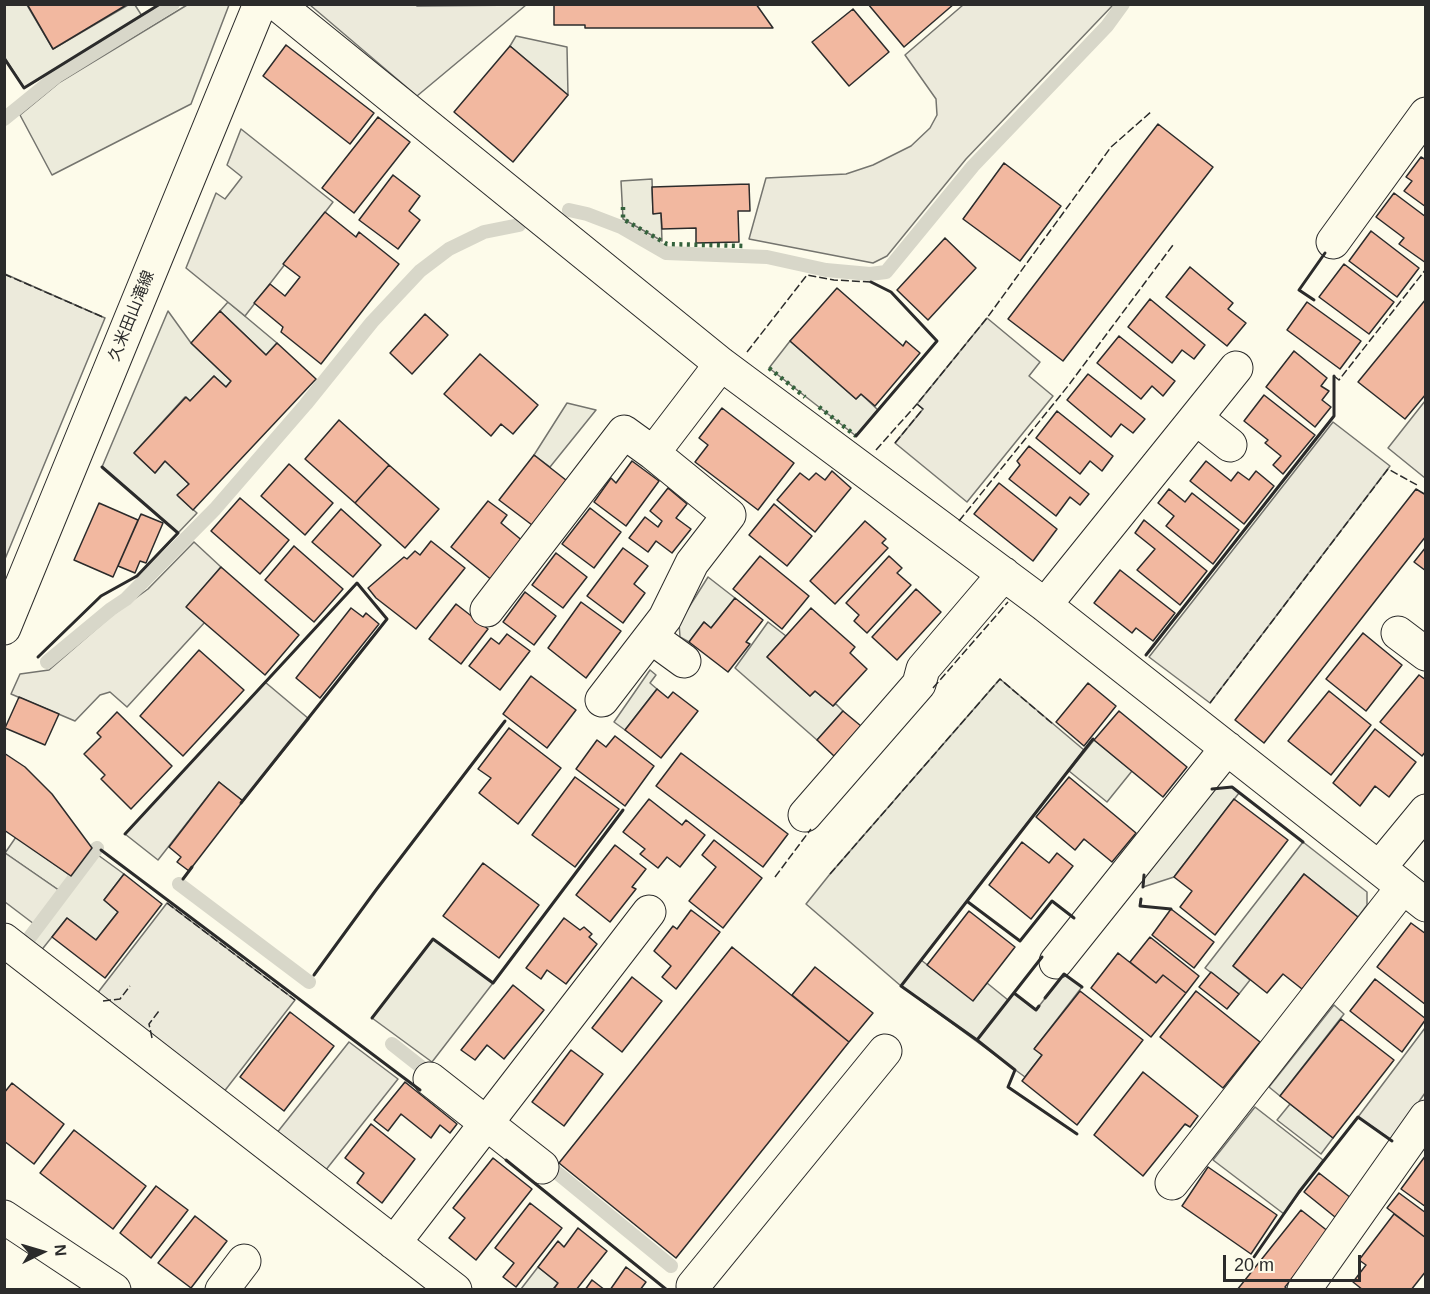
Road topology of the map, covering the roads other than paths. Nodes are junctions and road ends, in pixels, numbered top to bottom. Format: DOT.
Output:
graph roads {
  1 [pos="260,4"];
  2 [pos="277,4"];
  3 [pos="1425,114"];
  4 [pos="1333,242"];
  5 [pos="721,364"];
  6 [pos="1236,368"];
  7 [pos="1196,418"];
  8 [pos="1230,445"];
  9 [pos="653,453"];
  10 [pos="1004,574"];
  11 [pos="1045,605"];
  12 [pos="487,610"];
  13 [pos="4,628"];
  14 [pos="1398,633"];
  15 [pos="651,637"];
  16 [pos="1425,654"];
  17 [pos="684,661"];
  18 [pos="602,700"];
  19 [pos="1227,748"];
  20 [pos="1425,811"];
  21 [pos="805,815"];
  22 [pos="1402,887"];
  23 [pos="649,912"];
  24 [pos="4,940"];
  25 [pos="1056,962"];
  26 [pos="885,1051"];
  27 [pos="430,1079"];
  28 [pos="1425,1117"];
  29 [pos="487,1124"];
  30 [pos="542,1167"];
  31 [pos="1172,1183"];
  32 [pos="4,1217"];
  33 [pos="394,1243"];
  34 [pos="244,1261"];
  35 [pos="689,1283"];
  36 [pos="114,1290"];
  37 [pos="222,1290"];
  38 [pos="455,1290"];
  39 [pos="1304,1290"];
  1 -- 13 [label="street, 久米田山滝線"];
  2 -- 5 [label="street"];
  3 -- 4 [label="street"];
  5 -- 9 [label="street"];
  5 -- 10 [label="street"];
  6 -- 7 [label="street"];
  7 -- 8 [label="street"];
  7 -- 11 [label="street"];
  9 -- 12 [label="street"];
  9 -- 15 [label="street"];
  10 -- 11 [label="street"];
  10 -- 21 [label="street"];
  11 -- 19 [label="street"];
  14 -- 16 [label="street"];
  15 -- 17 [label="street"];
  15 -- 18 [label="street"];
  19 -- 22 [label="street"];
  19 -- 25 [label="street"];
  20 -- 22 [label="street"];
  22 -- 31 [label="street"];
  23 -- 29 [label="street"];
  24 -- 33 [label="street"];
  26 -- 35 [label="street"];
  27 -- 29 [label="street"];
  28 -- 39 [label="street"];
  29 -- 30 [label="street"];
  29 -- 33 [label="street"];
  32 -- 36 [label="street"];
  33 -- 38 [label="street"];
  34 -- 37 [label="street"];
}
